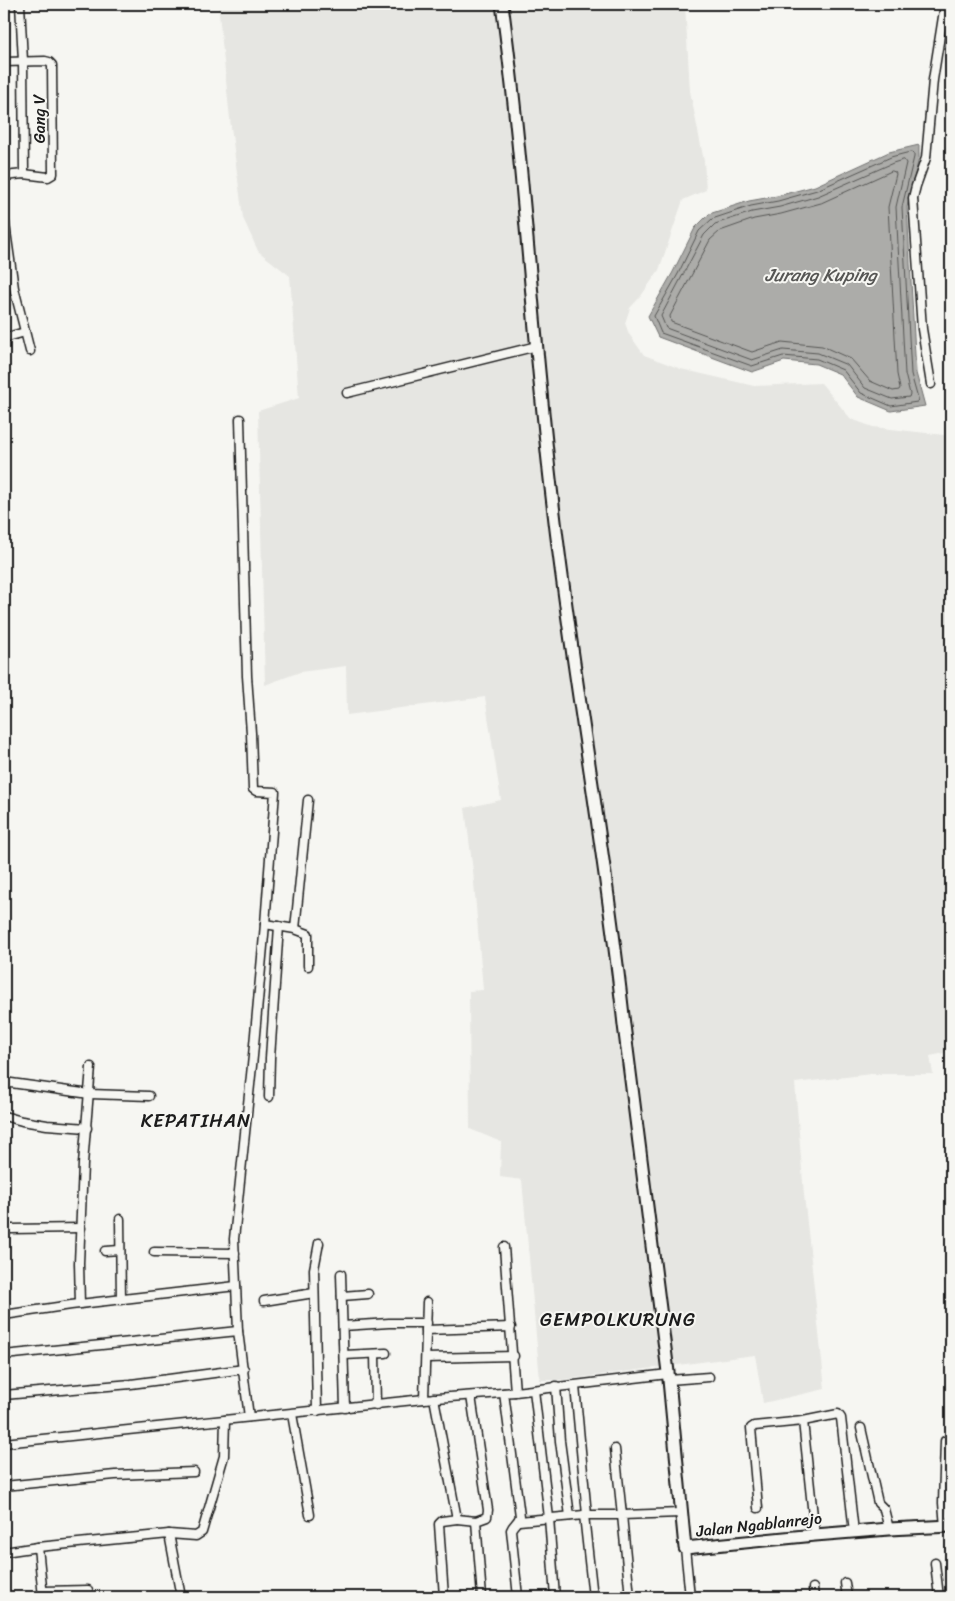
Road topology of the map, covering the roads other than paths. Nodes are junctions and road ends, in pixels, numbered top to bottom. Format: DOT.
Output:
graph roads {
  1 [pos="20,4"];
  2 [pos="502,4"];
  3 [pos="945,4"];
  4 [pos="22,61"];
  5 [pos="4,62"];
  6 [pos="24,174"];
  7 [pos="4,176"];
  8 [pos="4,217"];
  9 [pos="25,332"];
  10 [pos="4,338"];
  11 [pos="537,346"];
  12 [pos="30,351"];
  13 [pos="931,384"];
  14 [pos="347,393"];
  15 [pos="240,420"];
  16 [pos="308,800"];
  17 [pos="265,924"];
  18 [pos="279,926"];
  19 [pos="295,929"];
  20 [pos="308,966"];
  21 [pos="253,1056"];
  22 [pos="270,1058"];
  23 [pos="92,1067"];
  24 [pos="4,1082"];
  25 [pos="90,1094"];
  26 [pos="149,1096"];
  27 [pos="269,1097"];
  28 [pos="4,1116"];
  29 [pos="87,1128"];
  30 [pos="120,1219"];
  31 [pos="81,1228"];
  32 [pos="11,1229"];
  33 [pos="319,1243"];
  34 [pos="504,1247"];
  35 [pos="120,1250"];
  36 [pos="105,1251"];
  37 [pos="154,1252"];
  38 [pos="235,1253"];
  39 [pos="341,1274"];
  40 [pos="236,1286"];
  41 [pos="314,1293"];
  42 [pos="368,1294"];
  43 [pos="342,1296"];
  44 [pos="121,1300"];
  45 [pos="264,1301"];
  46 [pos="427,1302"];
  47 [pos="80,1304"];
  48 [pos="4,1315"];
  49 [pos="343,1326"];
  50 [pos="427,1327"];
  51 [pos="511,1327"];
  52 [pos="238,1330"];
  53 [pos="386,1353"];
  54 [pos="375,1354"];
  55 [pos="344,1355"];
  56 [pos="4,1356"];
  57 [pos="514,1356"];
  58 [pos="426,1358"];
  59 [pos="244,1369"];
  60 [pos="669,1377"];
  61 [pos="709,1377"];
  62 [pos="556,1386"];
  63 [pos="575,1386"];
  64 [pos="534,1390"];
  65 [pos="515,1392"];
  66 [pos="504,1393"];
  67 [pos="4,1395"];
  68 [pos="471,1396"];
  69 [pos="434,1398"];
  70 [pos="424,1399"];
  71 [pos="376,1405"];
  72 [pos="345,1408"];
  73 [pos="317,1411"];
  74 [pos="292,1414"];
  75 [pos="249,1417"];
  76 [pos="225,1420"];
  77 [pos="803,1421"];
  78 [pos="861,1428"];
  79 [pos="951,1439"];
  80 [pos="4,1443"];
  81 [pos="615,1449"];
  82 [pos="194,1472"];
  83 [pos="4,1486"];
  84 [pos="758,1508"];
  85 [pos="681,1513"];
  86 [pos="310,1515"];
  87 [pos="586,1515"];
  88 [pos="570,1516"];
  89 [pos="622,1516"];
  90 [pos="549,1518"];
  91 [pos="457,1519"];
  92 [pos="476,1521"];
  93 [pos="519,1522"];
  94 [pos="948,1527"];
  95 [pos="889,1529"];
  96 [pos="854,1532"];
  97 [pos="169,1534"];
  98 [pos="815,1535"];
  99 [pos="38,1547"];
  100 [pos="685,1548"];
  101 [pos="4,1552"];
  102 [pos="935,1563"];
  103 [pos="845,1583"];
  104 [pos="813,1588"];
  105 [pos="88,1590"];
  106 [pos="43,1594"];
  107 [pos="181,1597"];
  108 [pos="444,1597"];
  109 [pos="482,1597"];
  110 [pos="518,1597"];
  111 [pos="555,1597"];
  112 [pos="593,1597"];
  113 [pos="630,1597"];
  114 [pos="690,1597"];
  115 [pos="814,1597"];
  116 [pos="847,1597"];
  117 [pos="939,1597"];
  1 -- 4 [label="street"];
  2 -- 11 [label="street, Jalan Ngablanrejo"];
  3 -- 13 [label="street"];
  4 -- 5 [label="street"];
  4 -- 6 [label="street"];
  4 -- 6 [label="street, Gang V"];
  6 -- 7 [label="street"];
  8 -- 9 [label="street"];
  9 -- 10 [label="street"];
  9 -- 12 [label="street"];
  11 -- 14 [label="street"];
  11 -- 60 [label="street, Jalan Ngablanrejo"];
  15 -- 17 [label="street"];
  16 -- 19 [label="street"];
  17 -- 18 [label="street"];
  17 -- 21 [label="street"];
  18 -- 19 [label="street"];
  18 -- 22 [label="street"];
  19 -- 20 [label="street"];
  21 -- 22 [label="street"];
  21 -- 38 [label="street"];
  22 -- 27 [label="street"];
  23 -- 25 [label="street"];
  24 -- 25 [label="street"];
  25 -- 26 [label="street"];
  25 -- 29 [label="street"];
  28 -- 29 [label="street"];
  29 -- 31 [label="street"];
  30 -- 35 [label="street"];
  31 -- 32 [label="street"];
  31 -- 47 [label="street"];
  33 -- 41 [label="street"];
  34 -- 51 [label="street"];
  35 -- 36 [label="street"];
  35 -- 44 [label="street"];
  37 -- 38 [label="street"];
  38 -- 40 [label="street"];
  39 -- 43 [label="street"];
  40 -- 44 [label="street"];
  40 -- 52 [label="street"];
  41 -- 45 [label="street"];
  41 -- 73 [label="street"];
  42 -- 43 [label="street"];
  43 -- 49 [label="street"];
  44 -- 47 [label="street"];
  46 -- 50 [label="street"];
  47 -- 48 [label="street"];
  49 -- 50 [label="street"];
  49 -- 55 [label="street"];
  50 -- 51 [label="street"];
  50 -- 58 [label="street"];
  51 -- 57 [label="street"];
  52 -- 56 [label="street"];
  52 -- 59 [label="street"];
  53 -- 54 [label="street"];
  54 -- 55 [label="street"];
  54 -- 71 [label="street"];
  55 -- 72 [label="street"];
  57 -- 58 [label="street"];
  57 -- 65 [label="street"];
  58 -- 70 [label="street"];
  59 -- 67 [label="street"];
  59 -- 75 [label="street"];
  60 -- 61 [label="street"];
  60 -- 63 [label="street"];
  60 -- 85 [label="street, Jalan Ngablanrejo"];
  62 -- 63 [label="street"];
  62 -- 64 [label="street"];
  62 -- 88 [label="street"];
  63 -- 87 [label="street"];
  64 -- 65 [label="street"];
  64 -- 90 [label="street"];
  65 -- 66 [label="street"];
  66 -- 68 [label="street"];
  66 -- 93 [label="street"];
  68 -- 69 [label="street"];
  68 -- 92 [label="street"];
  69 -- 70 [label="street"];
  69 -- 91 [label="street"];
  70 -- 71 [label="street"];
  71 -- 72 [label="street"];
  72 -- 73 [label="street"];
  73 -- 74 [label="street"];
  74 -- 75 [label="street"];
  74 -- 86 [label="street"];
  75 -- 76 [label="street"];
  76 -- 80 [label="street"];
  76 -- 97 [label="street"];
  77 -- 84 [label="street"];
  77 -- 96 [label="street"];
  77 -- 98 [label="street"];
  78 -- 95 [label="street"];
  79 -- 94 [label="street"];
  81 -- 89 [label="street"];
  82 -- 83 [label="street"];
  85 -- 89 [label="street"];
  85 -- 100 [label="street, Jalan Ngablanrejo"];
  87 -- 88 [label="street"];
  87 -- 89 [label="street"];
  87 -- 112 [label="street"];
  88 -- 90 [label="street"];
  89 -- 113 [label="street"];
  90 -- 93 [label="street"];
  90 -- 111 [label="street"];
  91 -- 92 [label="street"];
  91 -- 108 [label="street"];
  92 -- 109 [label="street"];
  93 -- 110 [label="street"];
  94 -- 95 [label="street, Jalan Ngablanrejo"];
  95 -- 96 [label="street, Jalan Ngablanrejo"];
  96 -- 98 [label="street, Jalan Ngablanrejo"];
  97 -- 99 [label="street"];
  97 -- 107 [label="street"];
  98 -- 100 [label="street, Jalan Ngablanrejo"];
  99 -- 101 [label="street"];
  99 -- 106 [label="street"];
  100 -- 114 [label="street"];
  102 -- 117 [label="street"];
  103 -- 116 [label="street"];
  104 -- 115 [label="street"];
  105 -- 106 [label="street"];
}
